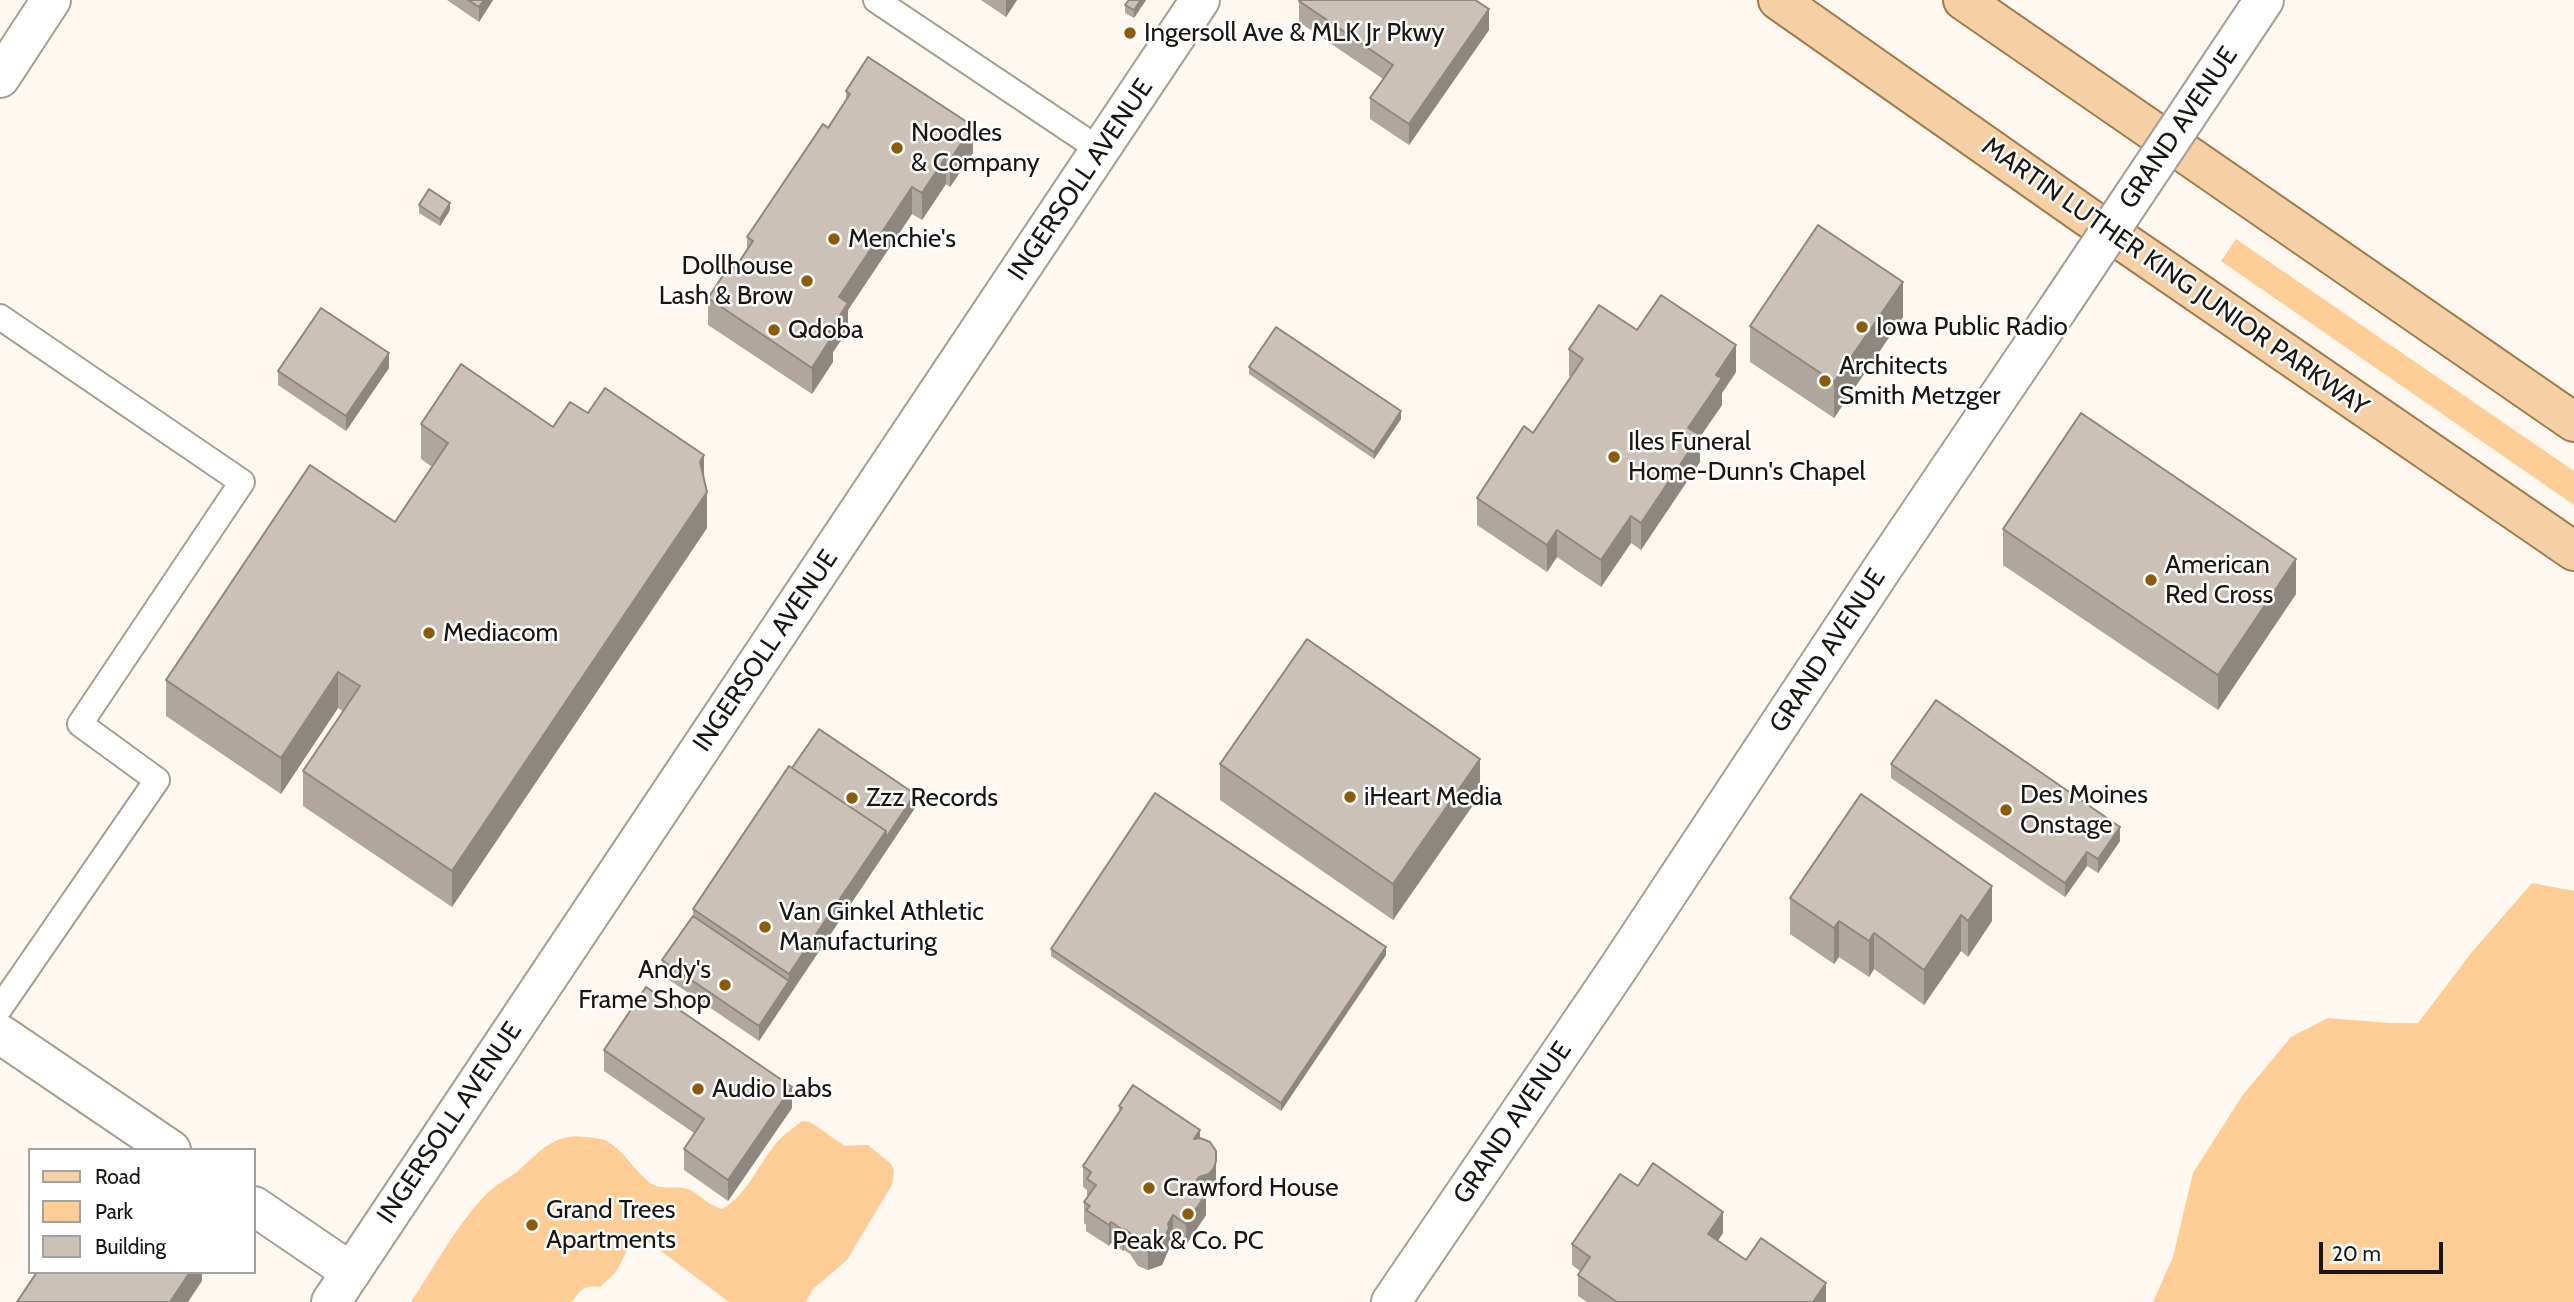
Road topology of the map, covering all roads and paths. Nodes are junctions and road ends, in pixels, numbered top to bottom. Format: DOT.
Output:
graph roads {
  1 [pos="51,0"];
  2 [pos="876,0"];
  3 [pos="1200,0"];
  4 [pos="1778,0"];
  5 [pos="1963,0"];
  6 [pos="2264,0"];
  7 [pos="0,78"];
  8 [pos="1100,150"];
  9 [pos="0,317"];
  10 [pos="2574,422"];
  11 [pos="2574,551"];
  12 [pos="0,1009"];
  13 [pos="0,1034"];
  14 [pos="168,1148"];
  15 [pos="256,1208"];
  16 [pos="341,1287"];
  17 [pos="1391,1302"];
  1 -- 7 [label="main road"];
  2 -- 8 [label="lane"];
  3 -- 8 [label="main road, INGERSOLL AVENUE"];
  4 -- 11 [label="main road, MARTIN LUTHER KING JUNIOR PARKWAY"];
  5 -- 10 [label="main road"];
  6 -- 17 [label="main road, GRAND AVENUE, bridge"];
  8 -- 16 [label="main road, INGERSOLL AVENUE"];
  9 -- 12 [label="lane"];
  13 -- 14 [label="main road"];
  15 -- 16 [label="main road"];
}
